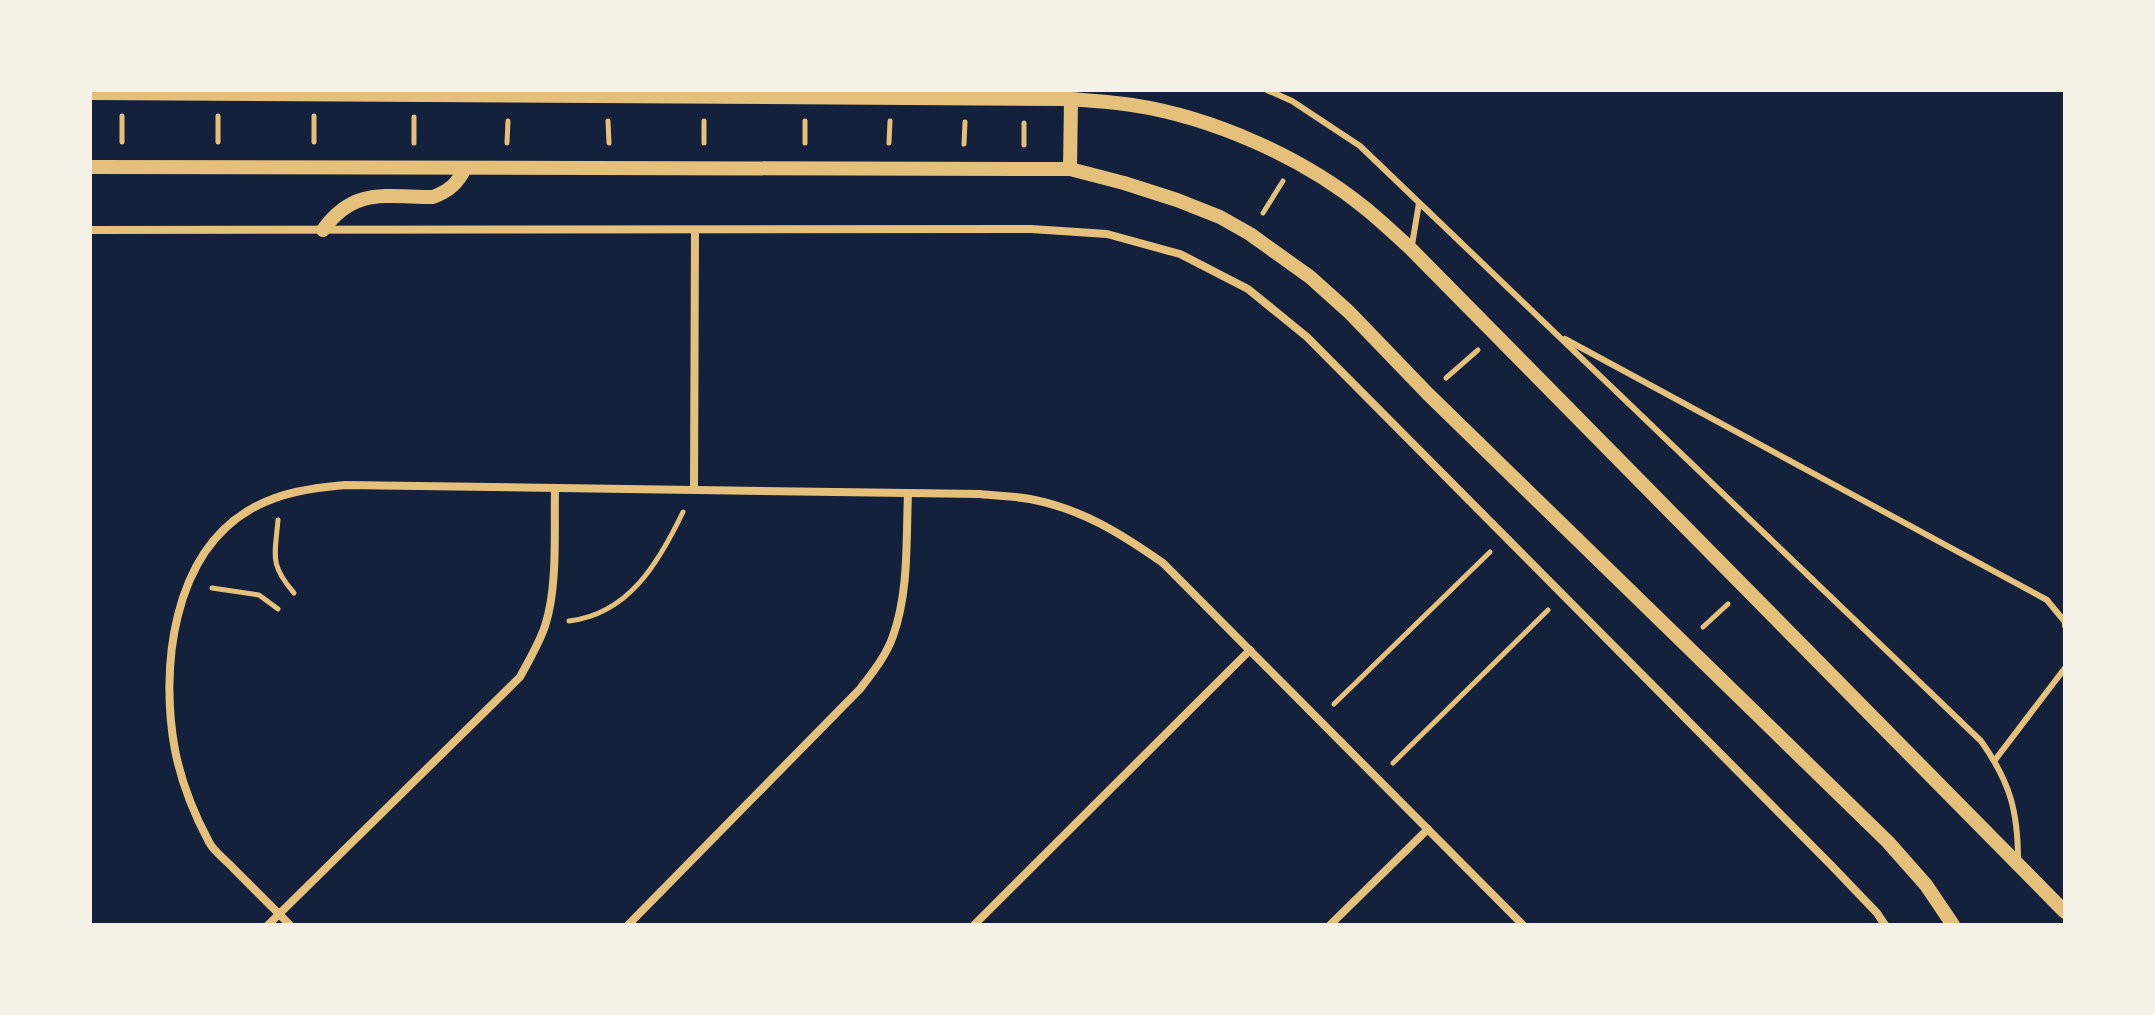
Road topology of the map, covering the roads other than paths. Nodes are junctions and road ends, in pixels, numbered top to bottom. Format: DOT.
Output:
graph roads {
  1 [pos="1267,90"];
  2 [pos="90,93"];
  3 [pos="805,93"];
  4 [pos="1071,99"];
  5 [pos="90,167"];
  6 [pos="465,168"];
  7 [pos="1070,169"];
  8 [pos="1419,203"];
  9 [pos="90,230"];
  10 [pos="323,230"];
  11 [pos="695,230"];
  12 [pos="1411,249"];
  13 [pos="1558,335"];
  14 [pos="555,488"];
  15 [pos="694,489"];
  16 [pos="908,493"];
  17 [pos="2065,626"];
  18 [pos="1250,650"];
  19 [pos="2065,668"];
  20 [pos="1995,760"];
  21 [pos="1428,829"];
  22 [pos="2018,864"];
  23 [pos="2065,912"];
  24 [pos="279,914"];
  25 [pos="268,925"];
  26 [pos="290,925"];
  27 [pos="628,925"];
  28 [pos="974,925"];
  29 [pos="1330,925"];
  30 [pos="1523,925"];
  31 [pos="1885,925"];
  32 [pos="1953,925"];
  1 -- 8 [label="lane"];
  2 -- 3 [label="street"];
  3 -- 4 [label="street"];
  4 -- 7 [label="street"];
  4 -- 12 [label="street"];
  5 -- 6 [label="street"];
  6 -- 7 [label="street"];
  6 -- 10 [label="street"];
  7 -- 32 [label="street"];
  8 -- 12 [label="lane"];
  8 -- 13 [label="lane"];
  9 -- 10 [label="street"];
  10 -- 11 [label="street"];
  11 -- 15 [label="street"];
  11 -- 31 [label="street"];
  12 -- 22 [label="street"];
  13 -- 17 [label="lane"];
  13 -- 20 [label="lane"];
  14 -- 15 [label="street"];
  14 -- 24 [label="street"];
  14 -- 24 [label="street"];
  15 -- 16 [label="street"];
  16 -- 18 [label="street"];
  16 -- 27 [label="street"];
  18 -- 21 [label="street"];
  18 -- 28 [label="street"];
  19 -- 20 [label="lane"];
  20 -- 22 [label="lane"];
  21 -- 29 [label="street"];
  21 -- 30 [label="street"];
  22 -- 23 [label="street"];
  24 -- 25 [label="street"];
  24 -- 26 [label="street"];
}
